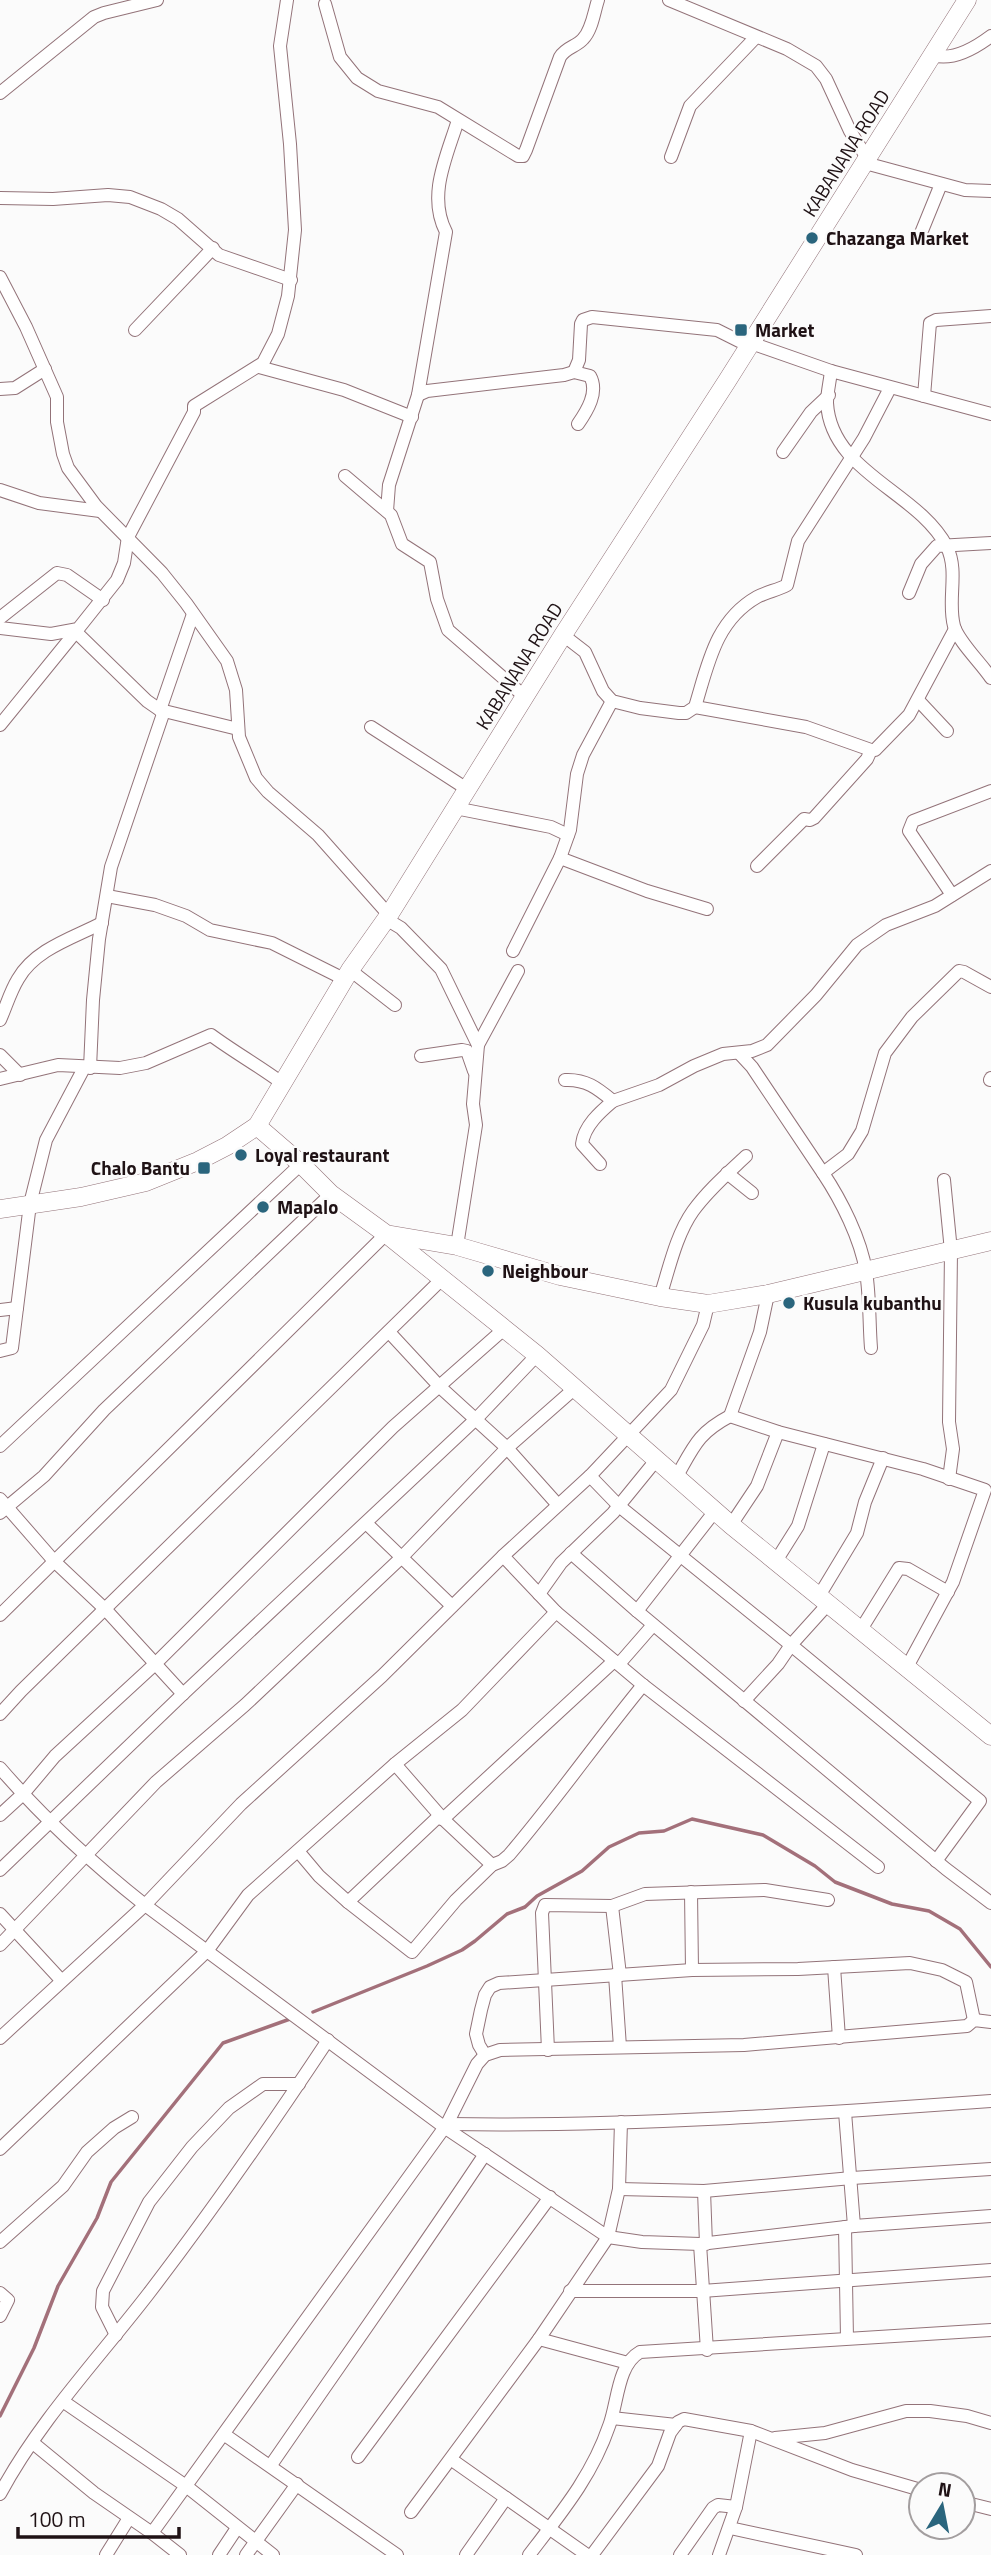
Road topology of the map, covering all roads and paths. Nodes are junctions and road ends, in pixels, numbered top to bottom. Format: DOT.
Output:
graph roads {
  1 [pos="157,0"];
  2 [pos="287,0"];
  3 [pos="598,0"];
  4 [pos="669,0"];
  5 [pos="967,0"];
  6 [pos="325,5"];
  7 [pos="991,36"];
  8 [pos="756,37"];
  9 [pos="933,55"];
  10 [pos="0,93"];
  11 [pos="458,120"];
  12 [pos="671,157"];
  13 [pos="866,161"];
  14 [pos="941,184"];
  15 [pos="991,191"];
  16 [pos="0,198"];
  17 [pos="919,238"];
  18 [pos="213,248"];
  19 [pos="0,277"];
  20 [pos="290,280"];
  21 [pos="991,316"];
  22 [pos="135,330"];
  23 [pos="750,345"];
  24 [pos="259,367"];
  25 [pos="45,369"];
  26 [pos="831,371"];
  27 [pos="574,372"];
  28 [pos="890,388"];
  29 [pos="0,389"];
  30 [pos="418,395"];
  31 [pos="829,395"];
  32 [pos="924,396"];
  33 [pos="991,414"];
  34 [pos="412,417"];
  35 [pos="578,424"];
  36 [pos="783,452"];
  37 [pos="851,457"];
  38 [pos="345,476"];
  39 [pos="0,490"];
  40 [pos="100,511"];
  41 [pos="387,511"];
  42 [pos="128,537"];
  43 [pos="991,543"];
  44 [pos="947,547"];
  45 [pos="909,593"];
  46 [pos="103,600"];
  47 [pos="193,614"];
  48 [pos="0,618"];
  49 [pos="0,628"];
  50 [pos="955,629"];
  51 [pos="77,631"];
  52 [pos="563,635"];
  53 [pos="991,678"];
  54 [pos="524,696"];
  55 [pos="918,700"];
  56 [pos="612,701"];
  57 [pos="695,707"];
  58 [pos="162,710"];
  59 [pos="0,725"];
  60 [pos="371,727"];
  61 [pos="238,729"];
  62 [pos="947,731"];
  63 [pos="871,750"];
  64 [pos="467,789"];
  65 [pos="991,791"];
  66 [pos="455,808"];
  67 [pos="568,835"];
  68 [pos="560,858"];
  69 [pos="757,866"];
  70 [pos="991,871"];
  71 [pos="952,895"];
  72 [pos="107,896"];
  73 [pos="707,909"];
  74 [pos="388,917"];
  75 [pos="102,923"];
  76 [pos="513,951"];
  77 [pos="518,971"];
  78 [pos="347,975"];
  79 [pos="991,987"];
  80 [pos="395,1005"];
  81 [pos="0,1020"];
  82 [pos="478,1045"];
  83 [pos="739,1053"];
  84 [pos="0,1055"];
  85 [pos="421,1056"];
  86 [pos="87,1068"];
  87 [pos="474,1071"];
  88 [pos="20,1075"];
  89 [pos="0,1079"];
  90 [pos="565,1080"];
  91 [pos="282,1083"];
  92 [pos="613,1101"];
  93 [pos="257,1126"];
  94 [pos="746,1156"];
  95 [pos="301,1164"];
  96 [pos="600,1164"];
  97 [pos="727,1173"];
  98 [pos="822,1173"];
  99 [pos="944,1180"];
  100 [pos="752,1193"];
  101 [pos="331,1194"];
  102 [pos="30,1204"];
  103 [pos="0,1209"];
  104 [pos="386,1234"];
  105 [pos="991,1241"];
  106 [pos="457,1246"];
  107 [pos="951,1251"];
  108 [pos="866,1271"];
  109 [pos="442,1279"];
  110 [pos="768,1294"];
  111 [pos="660,1297"];
  112 [pos="708,1304"];
  113 [pos="17,1308"];
  114 [pos="0,1310"];
  115 [pos="504,1329"];
  116 [pos="389,1332"];
  117 [pos="871,1348"];
  118 [pos="0,1351"];
  119 [pos="537,1355"];
  120 [pos="440,1387"];
  121 [pos="574,1389"];
  122 [pos="730,1416"];
  123 [pos="477,1418"];
  124 [pos="778,1432"];
  125 [pos="628,1435"];
  126 [pos="3,1441"];
  127 [pos="824,1444"];
  128 [pos="508,1448"];
  129 [pos="883,1458"];
  130 [pos="657,1459"];
  131 [pos="590,1476"];
  132 [pos="677,1476"];
  133 [pos="949,1479"];
  134 [pos="988,1490"];
  135 [pos="558,1504"];
  136 [pos="2,1506"];
  137 [pos="620,1506"];
  138 [pos="715,1511"];
  139 [pos="366,1523"];
  140 [pos="731,1525"];
  141 [pos="571,1553"];
  142 [pos="681,1555"];
  143 [pos="503,1556"];
  144 [pos="402,1557"];
  145 [pos="54,1561"];
  146 [pos="776,1562"];
  147 [pos="947,1592"];
  148 [pos="539,1594"];
  149 [pos="823,1600"];
  150 [pos="452,1606"];
  151 [pos="106,1609"];
  152 [pos="636,1611"];
  153 [pos="556,1612"];
  154 [pos="0,1615"];
  155 [pos="653,1625"];
  156 [pos="860,1631"];
  157 [pos="791,1645"];
  158 [pos="616,1662"];
  159 [pos="155,1664"];
  160 [pos="908,1667"];
  161 [pos="643,1685"];
  162 [pos="183,1694"];
  163 [pos="744,1701"];
  164 [pos="0,1714"];
  165 [pos="991,1734"];
  166 [pos="395,1764"];
  167 [pos="0,1768"];
  168 [pos="23,1794"];
  169 [pos="986,1805"];
  170 [pos="0,1815"];
  171 [pos="443,1819"];
  172 [pos="49,1822"];
  173 [pos="298,1851"];
  174 [pos="86,1856"];
  175 [pos="936,1861"];
  176 [pos="492,1865"];
  177 [pos="878,1867"];
  178 [pos="0,1870"];
  179 [pos="691,1892"];
  180 [pos="828,1900"];
  181 [pos="348,1902"];
  182 [pos="991,1903"];
  183 [pos="145,1905"];
  184 [pos="612,1906"];
  185 [pos="0,1914"];
  186 [pos="15,1931"];
  187 [pos="0,1945"];
  188 [pos="207,1951"];
  189 [pos="834,1967"];
  190 [pos="692,1970"];
  191 [pos="617,1975"];
  192 [pos="545,1978"];
  193 [pos="61,1980"];
  194 [pos="974,2020"];
  195 [pos="991,2022"];
  196 [pos="0,2038"];
  197 [pos="839,2038"];
  198 [pos="328,2040"];
  199 [pos="620,2047"];
  200 [pos="548,2050"];
  201 [pos="485,2055"];
  202 [pos="299,2084"];
  203 [pos="991,2101"];
  204 [pos="845,2112"];
  205 [pos="132,2117"];
  206 [pos="621,2122"];
  207 [pos="445,2126"];
  208 [pos="0,2149"];
  209 [pos="485,2154"];
  210 [pos="991,2169"];
  211 [pos="852,2178"];
  212 [pos="619,2189"];
  213 [pos="704,2191"];
  214 [pos="550,2197"];
  215 [pos="991,2216"];
  216 [pos="849,2227"];
  217 [pos="991,2230"];
  218 [pos="608,2236"];
  219 [pos="0,2242"];
  220 [pos="703,2244"];
  221 [pos="991,2270"];
  222 [pos="845,2279"];
  223 [pos="570,2291"];
  224 [pos="702,2291"];
  225 [pos="0,2293"];
  226 [pos="0,2316"];
  227 [pos="991,2330"];
  228 [pos="116,2335"];
  229 [pos="847,2338"];
  230 [pos="539,2339"];
  231 [pos="707,2350"];
  232 [pos="628,2363"];
  233 [pos="64,2402"];
  234 [pos="612,2418"];
  235 [pos="991,2423"];
  236 [pos="676,2425"];
  237 [pos="751,2431"];
  238 [pos="225,2435"];
  239 [pos="771,2438"];
  240 [pos="33,2443"];
  241 [pos="358,2457"];
  242 [pos="452,2460"];
  243 [pos="271,2465"];
  244 [pos="297,2484"];
  245 [pos="186,2486"];
  246 [pos="907,2486"];
  247 [pos="0,2494"];
  248 [pos="506,2498"];
  249 [pos="736,2507"];
  250 [pos="411,2512"];
  251 [pos="129,2518"];
  252 [pos="237,2528"];
  253 [pos="730,2528"];
  254 [pos="548,2530"];
  255 [pos="152,2533"];
  256 [pos="256,2543"];
  257 [pos="106,2555"];
  258 [pos="180,2555"];
  259 [pos="219,2555"];
  260 [pos="246,2555"];
  261 [pos="273,2555"];
  262 [pos="397,2555"];
  263 [pos="466,2555"];
  264 [pos="529,2555"];
  265 [pos="589,2555"];
  266 [pos="680,2555"];
  267 [pos="719,2555"];
  268 [pos="856,2555"];
  1 -- 10 [label="street"];
  2 -- 20 [label="street"];
  3 -- 11 [label="street"];
  4 -- 8 [label="street"];
  5 -- 9 [label="street, KABANANA ROAD"];
  6 -- 11 [label="street"];
  7 -- 9 [label="street"];
  8 -- 12 [label="street"];
  8 -- 13 [label="street"];
  9 -- 13 [label="street, KABANANA ROAD"];
  11 -- 30 [label="street"];
  13 -- 14 [label="street"];
  13 -- 23 [label="street, KABANANA ROAD"];
  14 -- 15 [label="street"];
  14 -- 17 [label="street"];
  16 -- 18 [label="street"];
  18 -- 20 [label="street"];
  18 -- 22 [label="street"];
  19 -- 25 [label="street"];
  20 -- 24 [label="street"];
  21 -- 32 [label="street"];
  23 -- 26 [label="street"];
  23 -- 27 [label="street"];
  23 -- 52 [label="street, KABANANA ROAD"];
  24 -- 34 [label="street"];
  24 -- 42 [label="street"];
  25 -- 29 [label="street"];
  25 -- 40 [label="street"];
  26 -- 28 [label="street"];
  26 -- 31 [label="street"];
  27 -- 30 [label="street"];
  27 -- 35 [label="street"];
  28 -- 32 [label="street"];
  28 -- 37 [label="street"];
  30 -- 34 [label="street"];
  31 -- 36 [label="street"];
  31 -- 37 [label="street"];
  32 -- 33 [label="street"];
  34 -- 41 [label="street"];
  37 -- 44 [label="street"];
  37 -- 57 [label="street"];
  38 -- 41 [label="street"];
  39 -- 40 [label="street"];
  40 -- 42 [label="street"];
  41 -- 54 [label="street"];
  42 -- 46 [label="street"];
  42 -- 47 [label="street"];
  43 -- 44 [label="street"];
  44 -- 45 [label="street"];
  44 -- 50 [label="street"];
  46 -- 48 [label="street"];
  46 -- 51 [label="street"];
  47 -- 58 [label="street"];
  47 -- 61 [label="street"];
  49 -- 51 [label="street"];
  50 -- 53 [label="street"];
  50 -- 55 [label="street"];
  51 -- 58 [label="street"];
  51 -- 59 [label="street"];
  52 -- 54 [label="street, KABANANA ROAD"];
  52 -- 56 [label="street"];
  54 -- 64 [label="street, KABANANA ROAD"];
  55 -- 62 [label="street"];
  55 -- 63 [label="street"];
  56 -- 57 [label="street"];
  56 -- 67 [label="street"];
  57 -- 63 [label="street"];
  58 -- 61 [label="street"];
  58 -- 72 [label="street"];
  60 -- 64 [label="street"];
  61 -- 74 [label="street"];
  63 -- 69 [label="street"];
  64 -- 66 [label="street, KABANANA ROAD"];
  65 -- 71 [label="street"];
  66 -- 67 [label="street"];
  66 -- 74 [label="street, KABANANA ROAD"];
  67 -- 68 [label="street"];
  68 -- 73 [label="street"];
  68 -- 76 [label="street"];
  70 -- 71 [label="street"];
  71 -- 83 [label="street"];
  72 -- 75 [label="street"];
  72 -- 78 [label="street"];
  74 -- 78 [label="street, KABANANA ROAD"];
  74 -- 82 [label="street"];
  75 -- 81 [label="street"];
  75 -- 86 [label="street"];
  77 -- 82 [label="street"];
  78 -- 80 [label="street"];
  78 -- 91 [label="street, KABANANA ROAD"];
  79 -- 98 [label="street"];
  82 -- 87 [label="street"];
  83 -- 92 [label="street"];
  83 -- 98 [label="street"];
  84 -- 88 [label="street"];
  85 -- 87 [label="street"];
  86 -- 88 [label="street"];
  86 -- 91 [label="street"];
  86 -- 102 [label="street"];
  87 -- 106 [label="street"];
  88 -- 89 [label="street"];
  90 -- 92 [label="street"];
  91 -- 93 [label="street, KABANANA ROAD"];
  92 -- 96 [label="street"];
  93 -- 95 [label="street"];
  93 -- 102 [label="street, KABANANA ROAD"];
  94 -- 97 [label="street"];
  95 -- 101 [label="street"];
  95 -- 126 [label="street"];
  97 -- 100 [label="street"];
  97 -- 111 [label="street"];
  98 -- 108 [label="street"];
  99 -- 107 [label="street"];
  101 -- 104 [label="street"];
  101 -- 136 [label="street"];
  102 -- 103 [label="street, KABANANA ROAD"];
  102 -- 113 [label="street"];
  104 -- 106 [label="street"];
  104 -- 109 [label="street"];
  104 -- 145 [label="street"];
  105 -- 107 [label="street"];
  106 -- 111 [label="street"];
  107 -- 108 [label="street"];
  107 -- 133 [label="street"];
  108 -- 110 [label="street"];
  108 -- 117 [label="street"];
  109 -- 115 [label="street"];
  109 -- 116 [label="street"];
  110 -- 112 [label="street"];
  110 -- 122 [label="street"];
  111 -- 112 [label="street"];
  112 -- 125 [label="street"];
  113 -- 114 [label="street"];
  113 -- 118 [label="street"];
  115 -- 119 [label="street"];
  115 -- 120 [label="street"];
  116 -- 120 [label="street"];
  116 -- 151 [label="street"];
  119 -- 121 [label="street"];
  119 -- 123 [label="street"];
  120 -- 123 [label="street"];
  120 -- 159 [label="street"];
  121 -- 125 [label="street"];
  121 -- 128 [label="street"];
  122 -- 124 [label="street"];
  122 -- 132 [label="street"];
  123 -- 128 [label="street"];
  123 -- 139 [label="street"];
  124 -- 127 [label="street"];
  124 -- 140 [label="street"];
  125 -- 130 [label="street"];
  125 -- 131 [label="street"];
  127 -- 129 [label="street"];
  127 -- 146 [label="street"];
  128 -- 135 [label="street"];
  128 -- 144 [label="street"];
  129 -- 133 [label="street"];
  129 -- 149 [label="street"];
  130 -- 132 [label="street"];
  130 -- 137 [label="street"];
  131 -- 135 [label="street"];
  131 -- 137 [label="street"];
  132 -- 138 [label="street"];
  133 -- 134 [label="street"];
  134 -- 147 [label="street"];
  135 -- 143 [label="street"];
  136 -- 145 [label="street"];
  137 -- 141 [label="street"];
  137 -- 142 [label="street"];
  138 -- 140 [label="street"];
  138 -- 142 [label="street"];
  139 -- 144 [label="street"];
  139 -- 162 [label="street"];
  140 -- 146 [label="street"];
  141 -- 148 [label="street"];
  141 -- 152 [label="street"];
  142 -- 152 [label="street"];
  142 -- 157 [label="street"];
  143 -- 148 [label="street"];
  143 -- 150 [label="street"];
  144 -- 150 [label="street"];
  144 -- 174 [label="street"];
  145 -- 151 [label="street"];
  145 -- 154 [label="street"];
  146 -- 149 [label="street"];
  147 -- 156 [label="street"];
  147 -- 160 [label="street"];
  148 -- 153 [label="street"];
  149 -- 156 [label="street"];
  149 -- 157 [label="street"];
  150 -- 183 [label="street"];
  151 -- 159 [label="street"];
  151 -- 164 [label="street"];
  152 -- 155 [label="street"];
  153 -- 158 [label="street"];
  153 -- 166 [label="street"];
  155 -- 158 [label="street"];
  155 -- 163 [label="street"];
  156 -- 160 [label="street"];
  157 -- 163 [label="street"];
  157 -- 169 [label="street"];
  158 -- 161 [label="street"];
  158 -- 171 [label="street"];
  159 -- 162 [label="street"];
  159 -- 168 [label="street"];
  160 -- 165 [label="street"];
  161 -- 176 [label="street"];
  161 -- 177 [label="street"];
  162 -- 172 [label="street"];
  163 -- 175 [label="street"];
  166 -- 171 [label="street"];
  166 -- 173 [label="street"];
  167 -- 168 [label="street"];
  168 -- 170 [label="street"];
  168 -- 172 [label="street"];
  169 -- 175 [label="street"];
  171 -- 176 [label="street"];
  171 -- 181 [label="street"];
  172 -- 174 [label="street"];
  172 -- 178 [label="street"];
  173 -- 181 [label="street"];
  173 -- 188 [label="street"];
  174 -- 183 [label="street"];
  174 -- 186 [label="street"];
  175 -- 182 [label="street"];
  176 -- 181 [label="street"];
  179 -- 180 [label="street"];
  179 -- 184 [label="street"];
  179 -- 190 [label="street"];
  183 -- 188 [label="street"];
  183 -- 193 [label="street"];
  184 -- 191 [label="street"];
  184 -- 192 [label="street"];
  185 -- 186 [label="street"];
  186 -- 187 [label="street"];
  186 -- 193 [label="street"];
  188 -- 198 [label="street"];
  188 -- 208 [label="street"];
  189 -- 190 [label="street"];
  189 -- 194 [label="street"];
  189 -- 197 [label="street"];
  190 -- 191 [label="street"];
  191 -- 192 [label="street"];
  191 -- 199 [label="street"];
  192 -- 200 [label="street"];
  192 -- 201 [label="street"];
  193 -- 196 [label="street"];
  194 -- 195 [label="street"];
  194 -- 197 [label="street"];
  197 -- 199 [label="street"];
  198 -- 202 [label="street"];
  198 -- 207 [label="street"];
  199 -- 200 [label="street"];
  200 -- 201 [label="street"];
  201 -- 207 [label="street"];
  202 -- 228 [label="street"];
  202 -- 228 [label="street"];
  203 -- 204 [label="street"];
  204 -- 206 [label="street"];
  204 -- 211 [label="street"];
  205 -- 219 [label="street"];
  206 -- 207 [label="street"];
  206 -- 212 [label="street"];
  207 -- 209 [label="street"];
  207 -- 238 [label="street"];
  209 -- 214 [label="street"];
  209 -- 243 [label="street"];
  210 -- 211 [label="street"];
  211 -- 213 [label="street"];
  211 -- 216 [label="street"];
  212 -- 213 [label="street"];
  212 -- 218 [label="street"];
  213 -- 220 [label="street"];
  214 -- 218 [label="street"];
  214 -- 241 [label="street"];
  215 -- 216 [label="street"];
  215 -- 217 [label="street"];
  216 -- 220 [label="street"];
  216 -- 222 [label="street"];
  218 -- 220 [label="street"];
  218 -- 223 [label="street"];
  220 -- 224 [label="street"];
  221 -- 222 [label="street"];
  222 -- 224 [label="street"];
  222 -- 229 [label="street"];
  223 -- 224 [label="street"];
  223 -- 230 [label="street"];
  224 -- 231 [label="street"];
  225 -- 226 [label="street"];
  227 -- 229 [label="street"];
  228 -- 233 [label="street"];
  229 -- 231 [label="street"];
  230 -- 232 [label="street"];
  230 -- 242 [label="street"];
  231 -- 232 [label="street"];
  232 -- 234 [label="street"];
  233 -- 240 [label="street"];
  233 -- 245 [label="street"];
  234 -- 236 [label="street"];
  234 -- 254 [label="street"];
  235 -- 239 [label="street"];
  236 -- 237 [label="street"];
  236 -- 265 [label="street"];
  237 -- 239 [label="street"];
  237 -- 249 [label="street"];
  238 -- 243 [label="street"];
  238 -- 245 [label="street"];
  239 -- 246 [label="street"];
  240 -- 247 [label="street"];
  240 -- 251 [label="street"];
  242 -- 248 [label="street"];
  242 -- 250 [label="street"];
  243 -- 244 [label="street"];
  244 -- 256 [label="street"];
  244 -- 262 [label="street"];
  245 -- 252 [label="street"];
  245 -- 255 [label="street"];
  248 -- 254 [label="street"];
  248 -- 263 [label="street"];
  249 -- 253 [label="street"];
  249 -- 266 [label="street"];
  251 -- 255 [label="street"];
  251 -- 257 [label="street"];
  252 -- 256 [label="street"];
  252 -- 259 [label="street"];
  253 -- 267 [label="street"];
  253 -- 268 [label="street"];
  254 -- 264 [label="street"];
  254 -- 265 [label="street"];
  255 -- 258 [label="street"];
  256 -- 260 [label="street"];
  256 -- 261 [label="street"];
}
